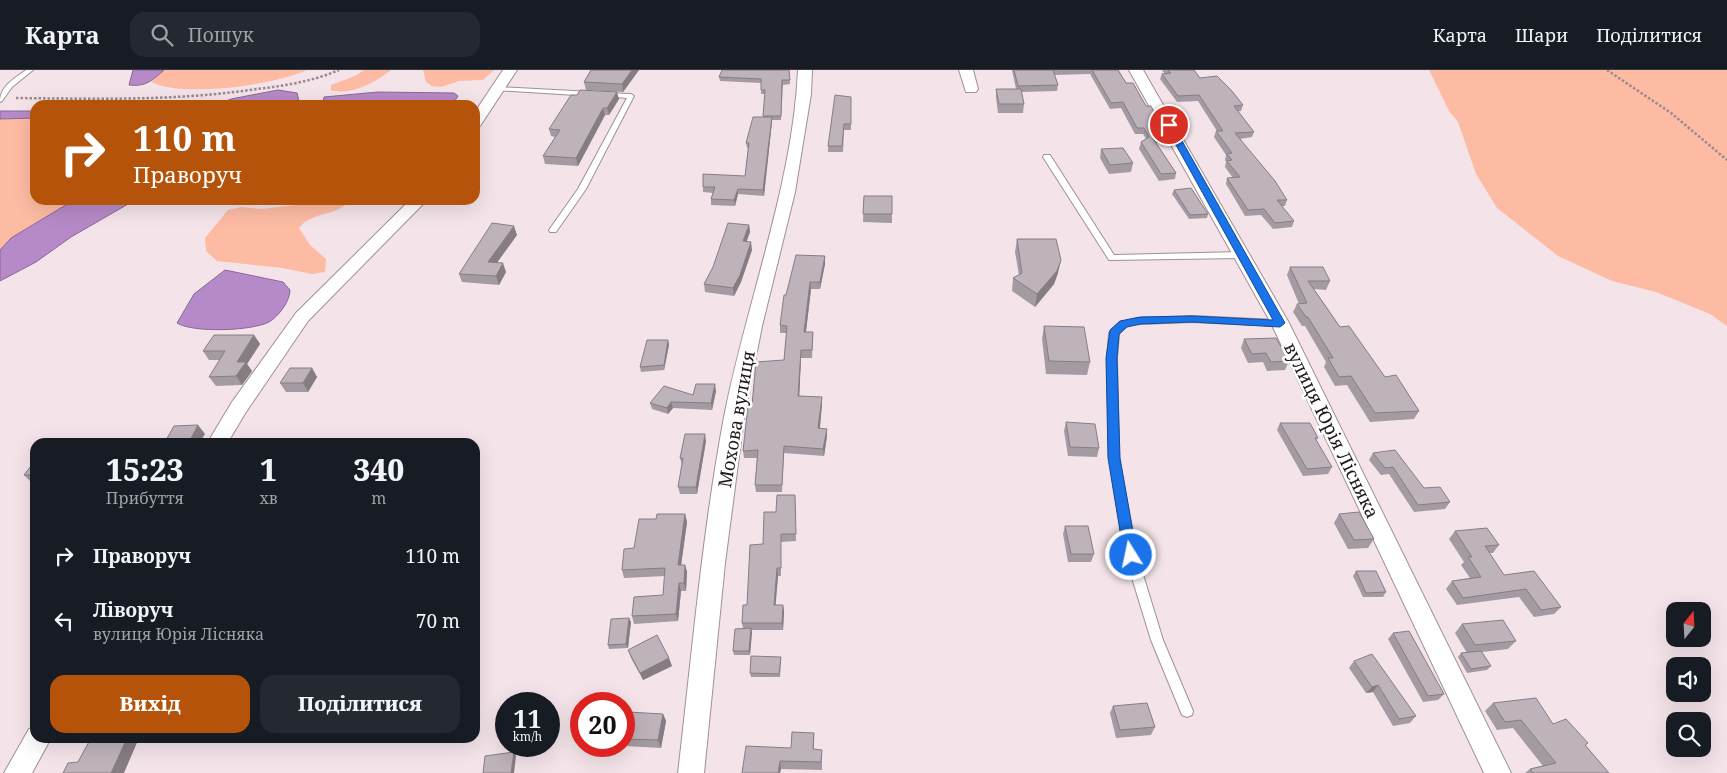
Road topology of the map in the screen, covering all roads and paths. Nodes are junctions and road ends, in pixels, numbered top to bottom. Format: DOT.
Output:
graph roads {
  1 [pos="30,70"];
  2 [pos="338,70"];
  3 [pos="510,70"];
  4 [pos="805,70"];
  5 [pos="966,70"];
  6 [pos="1136,70"];
  7 [pos="1607,70"];
  8 [pos="498,89"];
  9 [pos="971,89"];
  10 [pos="0,100"];
  11 [pos="480,116"];
  12 [pos="1047,157"];
  13 [pos="1727,160"];
  14 [pos="414,205"];
  15 [pos="552,230"];
  16 [pos="1241,255"];
  17 [pos="1280,323"];
  18 [pos="220,438"];
  19 [pos="1187,711"];
  20 [pos="35,743"];
  21 [pos="17,773"];
  22 [pos="691,773"];
  23 [pos="1498,773"];
  1 -- 10 [label="lane"];
  2 -- 10 [label="path"];
  3 -- 8 [label="street"];
  4 -- 22 [label="street, Мохова вулиця"];
  5 -- 9 [label="street"];
  6 -- 16 [label="street, вулиця Юрія Лісняка"];
  7 -- 13 [label="path"];
  8 -- 11 [label="street"];
  8 -- 15 [label="lane"];
  12 -- 16 [label="lane"];
  14 -- 18 [label="street"];
  16 -- 17 [label="street, вулиця Юрія Лісняка"];
  17 -- 19 [label="lane"];
  17 -- 23 [label="street, вулиця Юрія Лісняка"];
  20 -- 21 [label="street"];
}
